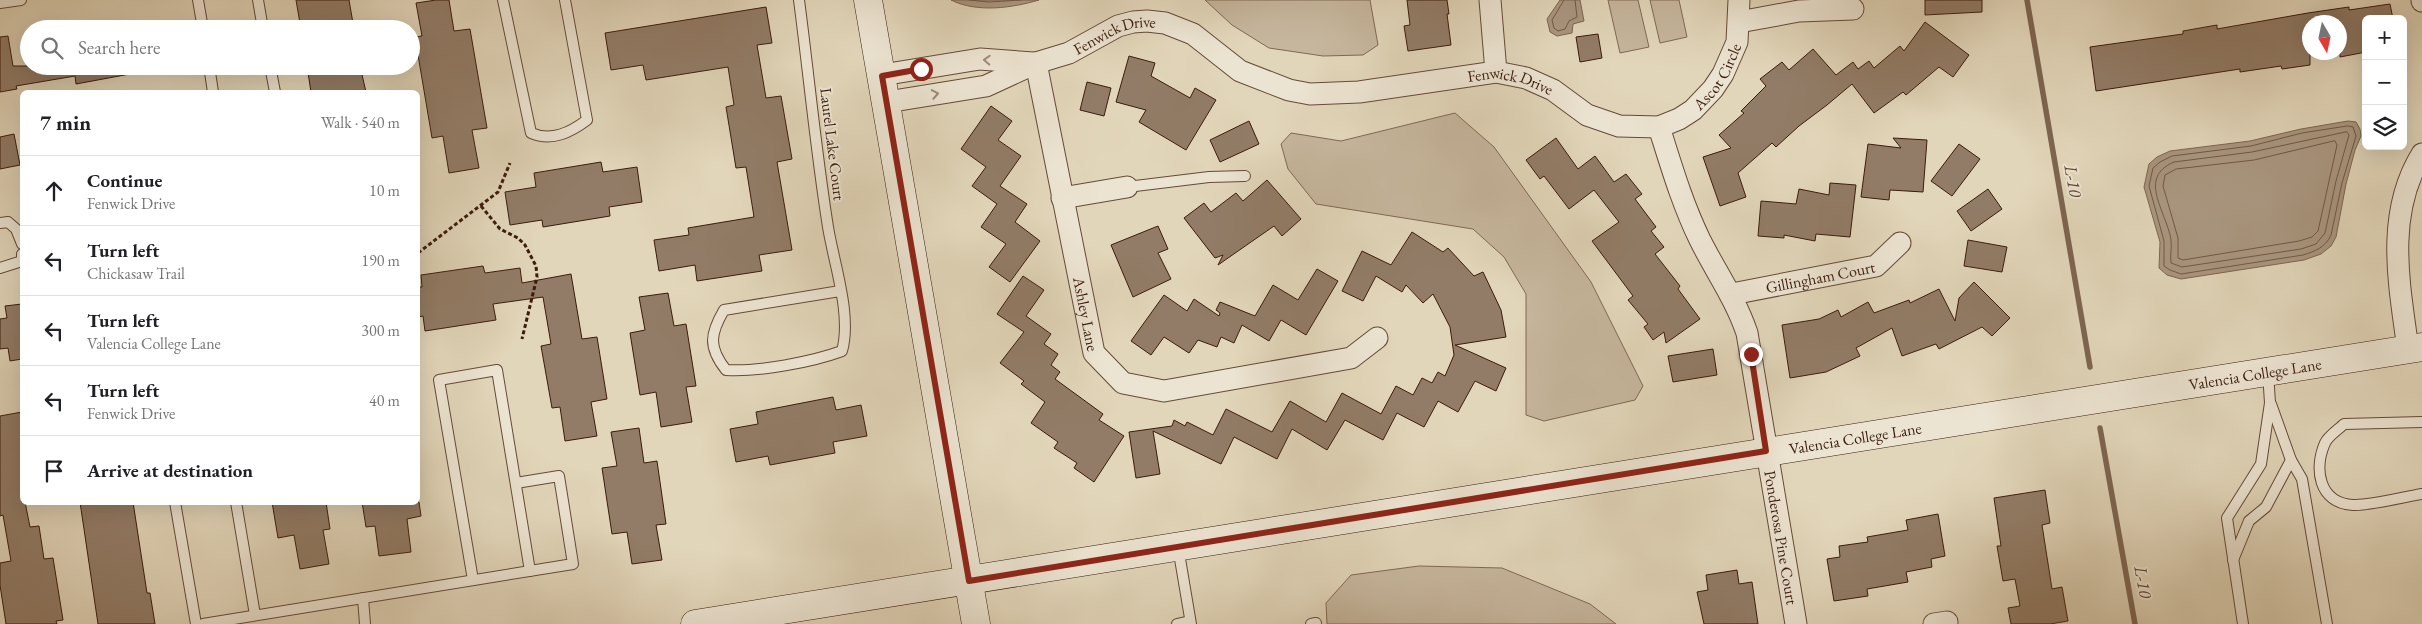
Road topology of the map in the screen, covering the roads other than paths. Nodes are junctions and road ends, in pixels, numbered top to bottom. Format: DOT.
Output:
graph roads {
  1 [pos="21,0"];
  2 [pos="198,0"];
  3 [pos="258,0"];
  4 [pos="503,0"];
  5 [pos="565,0"];
  6 [pos="800,0"];
  7 [pos="868,0"];
  8 [pos="1490,0"];
  9 [pos="1739,0"];
  10 [pos="0,4"];
  11 [pos="1853,9"];
  12 [pos="201,20"];
  13 [pos="262,20"];
  14 [pos="1739,22"];
  15 [pos="1036,63"];
  16 [pos="1496,72"];
  17 [pos="210,75"];
  18 [pos="271,75"];
  19 [pos="882,76"];
  20 [pos="213,90"];
  21 [pos="274,90"];
  22 [pos="887,102"];
  23 [pos="1659,127"];
  24 [pos="2422,154"];
  25 [pos="1245,176"];
  26 [pos="1127,187"];
  27 [pos="1062,198"];
  28 [pos="0,223"];
  29 [pos="20,239"];
  30 [pos="1900,243"];
  31 [pos="20,262"];
  32 [pos="0,268"];
  33 [pos="840,291"];
  34 [pos="1732,294"];
  35 [pos="1377,338"];
  36 [pos="2415,348"];
  37 [pos="2268,371"];
  38 [pos="2270,403"];
  39 [pos="2422,422"];
  40 [pos="1766,451"];
  41 [pos="2291,460"];
  42 [pos="516,483"];
  43 [pos="2422,494"];
  44 [pos="176,505"];
  45 [pos="236,505"];
  46 [pos="1178,546"];
  47 [pos="2232,561"];
  48 [pos="530,571"];
  49 [pos="473,580"];
  50 [pos="969,581"];
  51 [pos="363,598"];
  52 [pos="255,616"];
  53 [pos="1191,622"];
  54 [pos="196,624"];
  55 [pos="203,624"];
  56 [pos="365,624"];
  57 [pos="695,624"];
  58 [pos="976,624"];
  59 [pos="1177,624"];
  60 [pos="1796,624"];
  61 [pos="2243,624"];
  62 [pos="2327,624"];
  1 -- 10 [label="lane"];
  2 -- 12 [label="lane"];
  3 -- 13 [label="lane"];
  4 -- 5 [label="lane"];
  6 -- 33 [label="lane, Laurel Lake Court"];
  7 -- 19 [label="street"];
  8 -- 16 [label="street"];
  9 -- 14 [label="street, Ascot Circle"];
  11 -- 14 [label="street"];
  14 -- 23 [label="street, Ascot Circle"];
  15 -- 16 [label="street, Fenwick Drive"];
  15 -- 19 [label="street, Fenwick Drive, one-way"];
  22 -- 15 [label="street, Fenwick Drive, one-way"];
  15 -- 27 [label="street, Ashley Lane"];
  16 -- 23 [label="street, Fenwick Drive"];
  17 -- 20 [label="lane"];
  18 -- 21 [label="lane"];
  19 -- 22 [label="street"];
  22 -- 50 [label="street"];
  23 -- 34 [label="street"];
  24 -- 36 [label="street"];
  25 -- 26 [label="lane"];
  26 -- 27 [label="street"];
  27 -- 35 [label="street, Ashley Lane"];
  28 -- 29 [label="lane"];
  30 -- 34 [label="street, Gillingham Court"];
  31 -- 32 [label="lane"];
  33 -- 33 [label="lane, Laurel Lake Court"];
  34 -- 40 [label="street"];
  36 -- 37 [label="street, Valencia College Lane"];
  37 -- 38 [label="lane"];
  37 -- 40 [label="street, Valencia College Lane"];
  38 -- 41 [label="lane"];
  38 -- 47 [label="lane"];
  39 -- 43 [label="lane"];
  40 -- 46 [label="street, Valencia College Lane"];
  40 -- 60 [label="street, Ponderosa Pine Court"];
  41 -- 47 [label="lane"];
  41 -- 62 [label="lane"];
  42 -- 48 [label="lane"];
  42 -- 48 [label="lane"];
  42 -- 49 [label="lane"];
  44 -- 54 [label="lane"];
  45 -- 52 [label="lane"];
  46 -- 50 [label="street, Valencia College Lane"];
  46 -- 53 [label="lane"];
  47 -- 61 [label="lane"];
  48 -- 49 [label="lane"];
  49 -- 51 [label="lane"];
  50 -- 57 [label="street, Valencia College Lane"];
  50 -- 58 [label="street"];
  51 -- 52 [label="lane"];
  51 -- 56 [label="lane"];
  52 -- 55 [label="lane"];
  53 -- 59 [label="lane"];
}
